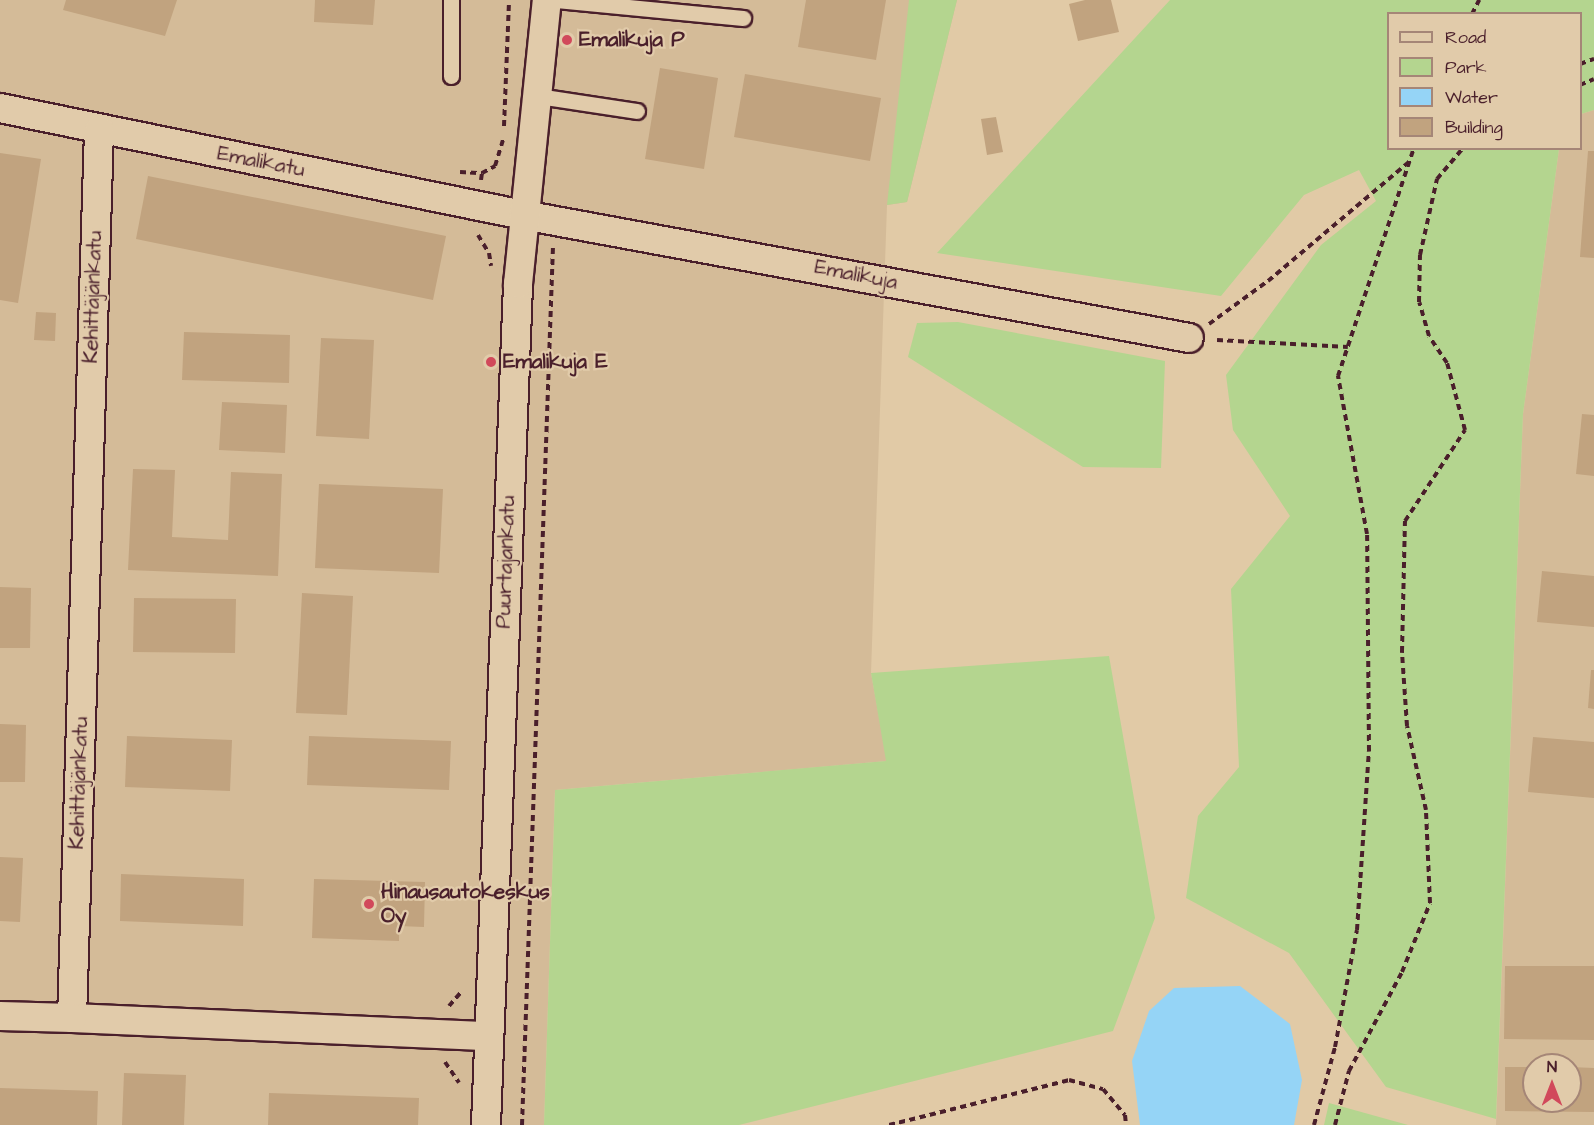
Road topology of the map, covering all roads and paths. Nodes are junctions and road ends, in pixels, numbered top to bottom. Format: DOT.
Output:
graph roads {
  1 [pos="452,0"];
  2 [pos="548,0"];
  3 [pos="556,0"];
  4 [pos="743,18"];
  5 [pos="451,76"];
  6 [pos="538,96"];
  7 [pos="0,108"];
  8 [pos="638,111"];
  9 [pos="99,130"];
  10 [pos="1413,150"];
  11 [pos="1461,150"];
  12 [pos="1410,161"];
  13 [pos="523,215"];
  14 [pos="555,219"];
  15 [pos="1189,338"];
  16 [pos="1348,347"];
  17 [pos="0,1016"];
  18 [pos="72,1018"];
  19 [pos="489,1036"];
  20 [pos="486,1125"];
  21 [pos="522,1125"];
  22 [pos="889,1125"];
  23 [pos="1126,1125"];
  24 [pos="1314,1125"];
  25 [pos="1335,1125"];
  1 -- 5 [label="lane"];
  2 -- 6 [label="street, Puurtajankatu"];
  3 -- 4 [label="lane"];
  6 -- 8 [label="lane"];
  6 -- 13 [label="street, Puurtajankatu"];
  7 -- 9 [label="street, Emalikatu"];
  9 -- 13 [label="street, Emalikatu"];
  9 -- 18 [label="street, Kehittäjänkatu"];
  10 -- 12 [label="path"];
  11 -- 25 [label="path"];
  12 -- 15 [label="path"];
  12 -- 16 [label="path"];
  13 -- 14 [label="street, Emalikuja"];
  13 -- 19 [label="street, Puurtajankatu"];
  14 -- 15 [label="street, Emalikuja"];
  14 -- 21 [label="path"];
  15 -- 16 [label="path"];
  16 -- 24 [label="path"];
  17 -- 18 [label="street"];
  18 -- 19 [label="street"];
  19 -- 20 [label="street, Puurtajankatu"];
  22 -- 23 [label="path"];
}
